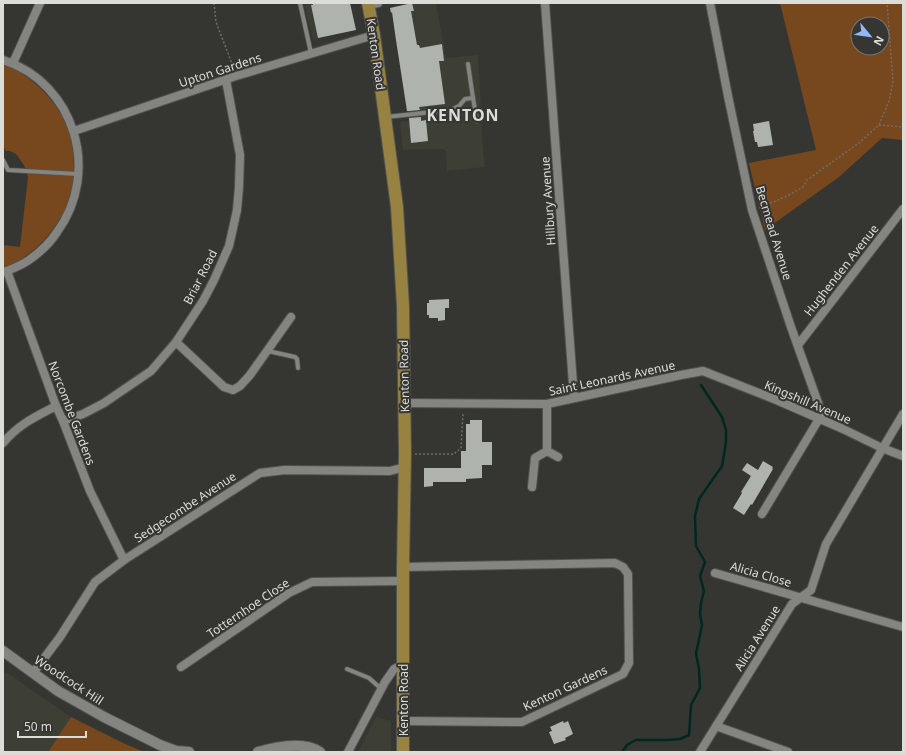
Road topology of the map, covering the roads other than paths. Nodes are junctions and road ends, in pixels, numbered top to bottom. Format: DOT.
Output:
graph roads {
  1 [pos="40,3"];
  2 [pos="300,3"];
  3 [pos="545,3"];
  4 [pos="710,3"];
  5 [pos="372,4"];
  6 [pos="374,35"];
  7 [pos="312,53"];
  8 [pos="3,60"];
  9 [pos="13,63"];
  10 [pos="468,64"];
  11 [pos="226,80"];
  12 [pos="473,98"];
  13 [pos="385,117"];
  14 [pos="476,122"];
  15 [pos="74,131"];
  16 [pos="3,160"];
  17 [pos="79,174"];
  18 [pos="903,209"];
  19 [pos="5,272"];
  20 [pos="291,317"];
  21 [pos="176,342"];
  22 [pos="798,345"];
  23 [pos="268,351"];
  24 [pos="298,368"];
  25 [pos="703,371"];
  26 [pos="574,398"];
  27 [pos="405,404"];
  28 [pos="547,404"];
  29 [pos="56,406"];
  30 [pos="903,414"];
  31 [pos="819,419"];
  32 [pos="63,421"];
  33 [pos="3,443"];
  34 [pos="882,448"];
  35 [pos="547,450"];
  36 [pos="558,456"];
  37 [pos="903,456"];
  38 [pos="405,467"];
  39 [pos="532,487"];
  40 [pos="762,514"];
  41 [pos="124,560"];
  42 [pos="403,567"];
  43 [pos="715,573"];
  44 [pos="404,581"];
  45 [pos="800,598"];
  46 [pos="903,627"];
  47 [pos="3,651"];
  48 [pos="404,664"];
  49 [pos="182,667"];
  50 [pos="347,669"];
  51 [pos="32,673"];
  52 [pos="382,688"];
  53 [pos="403,721"];
  54 [pos="716,726"];
  55 [pos="189,752"];
  56 [pos="258,752"];
  57 [pos="320,752"];
  58 [pos="348,752"];
  59 [pos="403,752"];
  60 [pos="700,752"];
  61 [pos="788,752"];
  1 -- 9 [label="street"];
  2 -- 7 [label="lane"];
  3 -- 26 [label="street, Hillbury Avenue"];
  4 -- 22 [label="street, Becmead Avenue"];
  5 -- 6 [label="main road, Kenton Road"];
  6 -- 7 [label="street, Upton Gardens"];
  6 -- 13 [label="main road, Kenton Road"];
  7 -- 11 [label="street, Upton Gardens"];
  8 -- 9 [label="street"];
  9 -- 15 [label="street"];
  10 -- 12 [label="lane"];
  11 -- 15 [label="street, Upton Gardens"];
  11 -- 21 [label="street, Briar Road"];
  12 -- 13 [label="lane"];
  12 -- 14 [label="lane"];
  13 -- 27 [label="main road, Kenton Road"];
  15 -- 17 [label="street"];
  16 -- 17 [label="lane"];
  17 -- 19 [label="street"];
  18 -- 22 [label="street, Hughenden Avenue"];
  19 -- 29 [label="street, Norcombe Gardens"];
  20 -- 23 [label="street"];
  21 -- 23 [label="street"];
  21 -- 32 [label="street, Briar Road"];
  22 -- 31 [label="street, Becmead Avenue"];
  23 -- 24 [label="lane"];
  25 -- 26 [label="street, Saint Leonards Avenue"];
  25 -- 31 [label="street, Kingshill Avenue"];
  26 -- 28 [label="street, Saint Leonards Avenue"];
  27 -- 28 [label="street, Saint Leonards Avenue"];
  27 -- 38 [label="main road, Kenton Road"];
  28 -- 35 [label="street"];
  29 -- 32 [label="street, Norcombe Gardens"];
  29 -- 33 [label="street"];
  30 -- 34 [label="street, Alicia Avenue"];
  31 -- 34 [label="street, Kingshill Avenue"];
  31 -- 40 [label="street"];
  32 -- 41 [label="street, Norcombe Gardens"];
  34 -- 37 [label="street, Kingshill Avenue"];
  34 -- 45 [label="street, Alicia Avenue"];
  35 -- 36 [label="street"];
  35 -- 39 [label="street"];
  38 -- 41 [label="street, Sedgecombe Avenue"];
  38 -- 42 [label="main road, Kenton Road"];
  41 -- 51 [label="street, Sedgecombe Avenue"];
  42 -- 44 [label="main road, Kenton Road"];
  42 -- 53 [label="street, Kenton Gardens"];
  43 -- 45 [label="street, Alicia Close"];
  44 -- 48 [label="main road, Kenton Road"];
  44 -- 49 [label="street, Totternhoe Close"];
  45 -- 46 [label="street, Alicia Close"];
  45 -- 54 [label="street, Alicia Avenue"];
  47 -- 51 [label="street, Woodcock Hill"];
  48 -- 52 [label="street"];
  48 -- 53 [label="main road, Kenton Road"];
  50 -- 52 [label="lane"];
  51 -- 55 [label="street, Woodcock Hill"];
  52 -- 58 [label="street"];
  53 -- 59 [label="main road, Kenton Road"];
  54 -- 60 [label="street, Alicia Avenue"];
  54 -- 61 [label="street"];
  56 -- 57 [label="street"];
}
